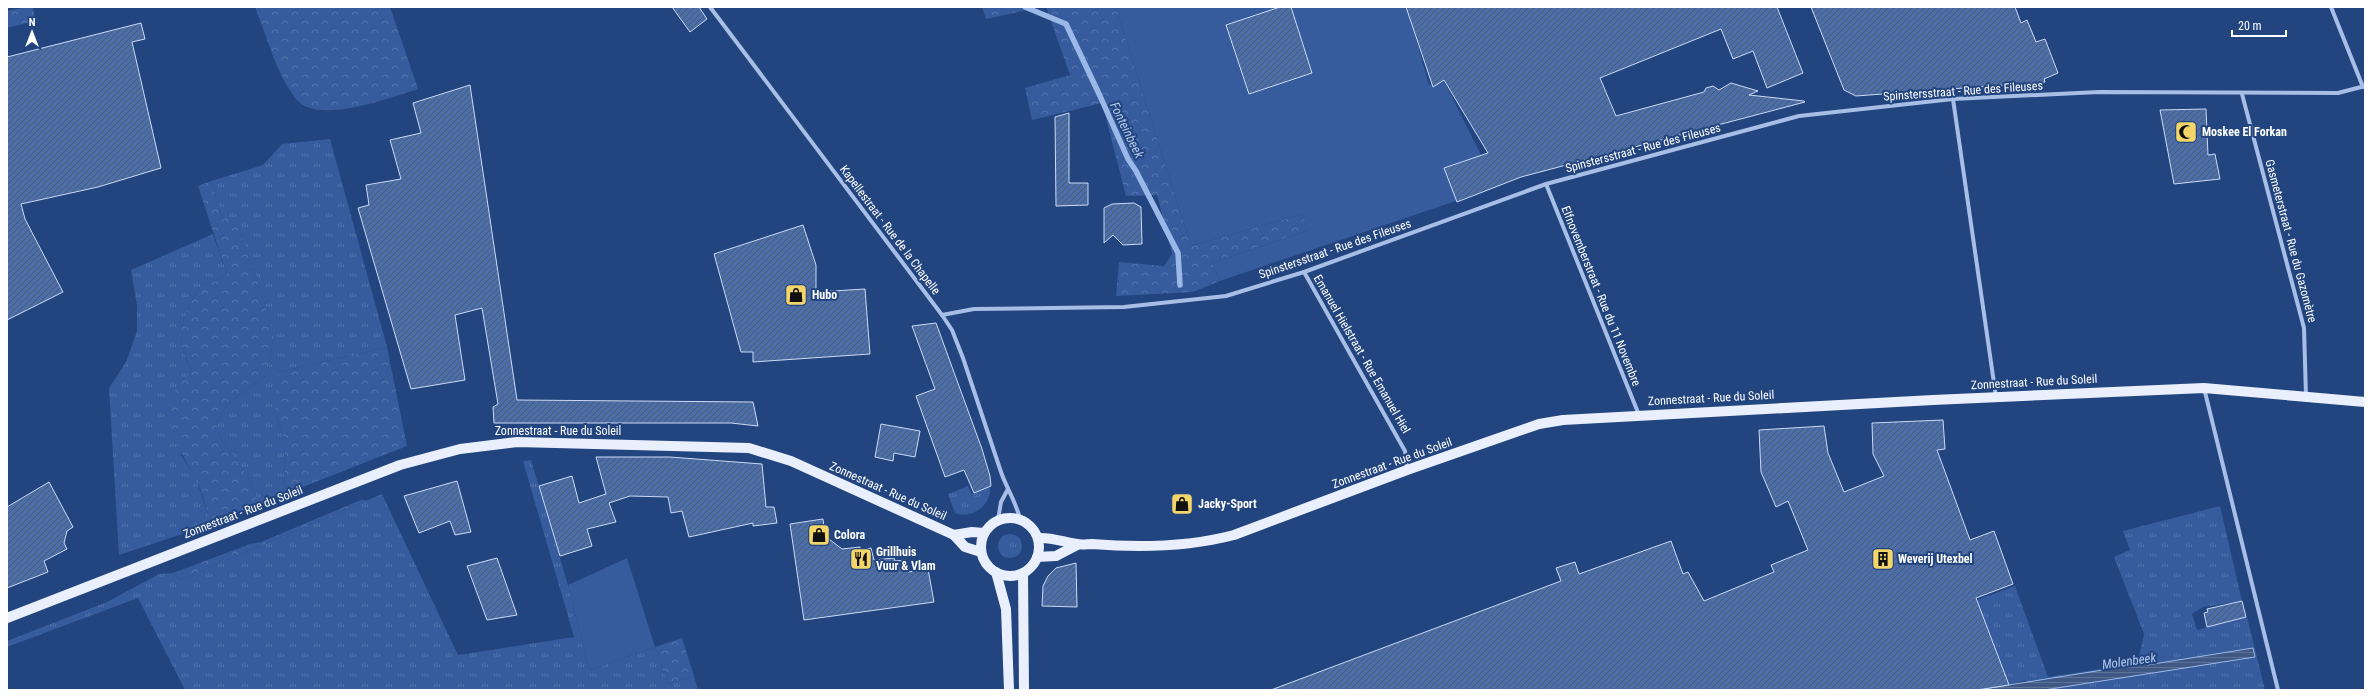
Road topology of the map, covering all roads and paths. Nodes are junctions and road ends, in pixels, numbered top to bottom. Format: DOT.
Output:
graph roads {
  1 [pos="710,7"];
  2 [pos="2331,7"];
  3 [pos="2364,87"];
  4 [pos="2242,94"];
  5 [pos="1953,99"];
  6 [pos="1546,184"];
  7 [pos="1304,272"];
  8 [pos="942,315"];
  9 [pos="2204,388"];
  10 [pos="2306,396"];
  11 [pos="1996,398"];
  12 [pos="2365,402"];
  13 [pos="1639,415"];
  14 [pos="1407,470"];
  15 [pos="1008,489"];
  16 [pos="1020,519"];
  17 [pos="998,520"];
  18 [pos="984,533"];
  19 [pos="954,535"];
  20 [pos="1038,538"];
  21 [pos="1077,545"];
  22 [pos="981,552"];
  23 [pos="1037,557"];
  24 [pos="996,572"];
  25 [pos="1023,573"];
  26 [pos="7,618"];
  27 [pos="1008,690"];
  28 [pos="1024,690"];
  29 [pos="2278,690"];
  1 -- 8 [label="street, Kapellestraat - Rue de la Chapelle"];
  2 -- 3 [label="street"];
  3 -- 4 [label="street, Spinstersstraat - Rue des Fileuses"];
  4 -- 5 [label="street, Spinstersstraat - Rue des Fileuses"];
  4 -- 10 [label="street, Gasmeterstraat - Rue du Gazomètre"];
  5 -- 6 [label="street, Spinstersstraat - Rue des Fileuses"];
  5 -- 11 [label="street"];
  6 -- 7 [label="street, Spinstersstraat - Rue des Fileuses"];
  6 -- 13 [label="street, Elfnovemberstraat - Rue du 11 Novembre"];
  7 -- 8 [label="street, Spinstersstraat - Rue des Fileuses"];
  7 -- 14 [label="street, Emanuel Hielstraat - Rue Emanuel Hiel"];
  8 -- 15 [label="street, Kapellestraat - Rue de la Chapelle"];
  9 -- 10 [label="main road, Zonnestraat - Rue du Soleil"];
  9 -- 11 [label="main road, Zonnestraat - Rue du Soleil"];
  9 -- 29 [label="street"];
  10 -- 12 [label="main road, Zonnestraat - Rue du Soleil"];
  11 -- 13 [label="main road, Zonnestraat - Rue du Soleil"];
  13 -- 14 [label="main road, Zonnestraat - Rue du Soleil"];
  14 -- 21 [label="main road, Zonnestraat - Rue du Soleil"];
  15 -- 16 [label="street, Kapellestraat - Rue de la Chapelle"];
  15 -- 17 [label="street"];
  16 -- 17 [label="main road"];
  16 -- 20 [label="main road"];
  17 -- 18 [label="main road"];
  18 -- 19 [label="main road, Zonnestraat - Rue du Soleil"];
  18 -- 22 [label="main road"];
  19 -- 22 [label="main road, Zonnestraat - Rue du Soleil"];
  19 -- 26 [label="main road, Zonnestraat - Rue du Soleil"];
  20 -- 21 [label="main road, Zonnestraat - Rue du Soleil"];
  20 -- 23 [label="main road"];
  21 -- 23 [label="main road, Zonnestraat - Rue du Soleil"];
  22 -- 24 [label="main road"];
  23 -- 25 [label="main road"];
  24 -- 25 [label="main road"];
  24 -- 27 [label="main road"];
  25 -- 28 [label="main road"];
}
